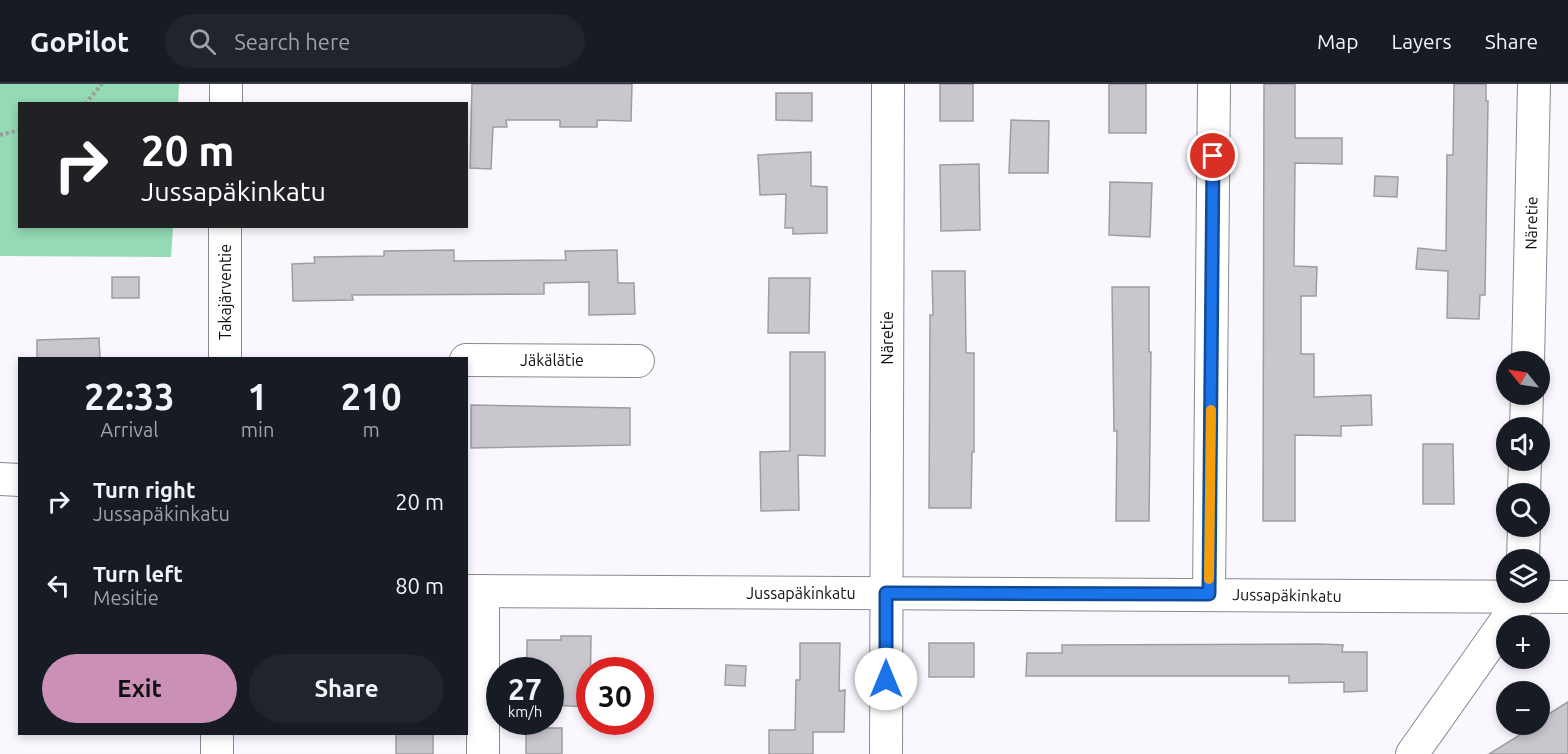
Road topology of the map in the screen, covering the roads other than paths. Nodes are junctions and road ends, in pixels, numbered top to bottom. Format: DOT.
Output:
graph roads {
  1 [pos="226,84"];
  2 [pos="888,84"];
  3 [pos="1214,84"];
  4 [pos="1534,84"];
  5 [pos="226,102"];
  6 [pos="225,228"];
  7 [pos="1528,351"];
  8 [pos="225,357"];
  9 [pos="468,360"];
  10 [pos="638,361"];
  11 [pos="0,479"];
  12 [pos="18,480"];
  13 [pos="475,591"];
  14 [pos="886,593"];
  15 [pos="1209,594"];
  16 [pos="1496,595"];
  17 [pos="1550,596"];
  18 [pos="1568,597"];
  19 [pos="1516,603"];
  20 [pos="217,735"];
  21 [pos="217,754"];
  22 [pos="483,754"];
  23 [pos="886,754"];
  24 [pos="1412,754"];
  1 -- 5 [label="street"];
  2 -- 14 [label="street, Näretie"];
  3 -- 15 [label="street"];
  4 -- 7 [label="street, Näretie"];
  6 -- 8 [label="street, Takajärventie"];
  9 -- 10 [label="street, Jäkälätie"];
  11 -- 12 [label="street"];
  13 -- 14 [label="street, Jussapäkinkatu"];
  13 -- 22 [label="street"];
  14 -- 15 [label="street, Jussapäkinkatu"];
  14 -- 23 [label="street, Näretie"];
  15 -- 16 [label="street, Jussapäkinkatu"];
  17 -- 18 [label="street, Jussapäkinkatu"];
  19 -- 24 [label="street"];
  20 -- 21 [label="street"];
}
